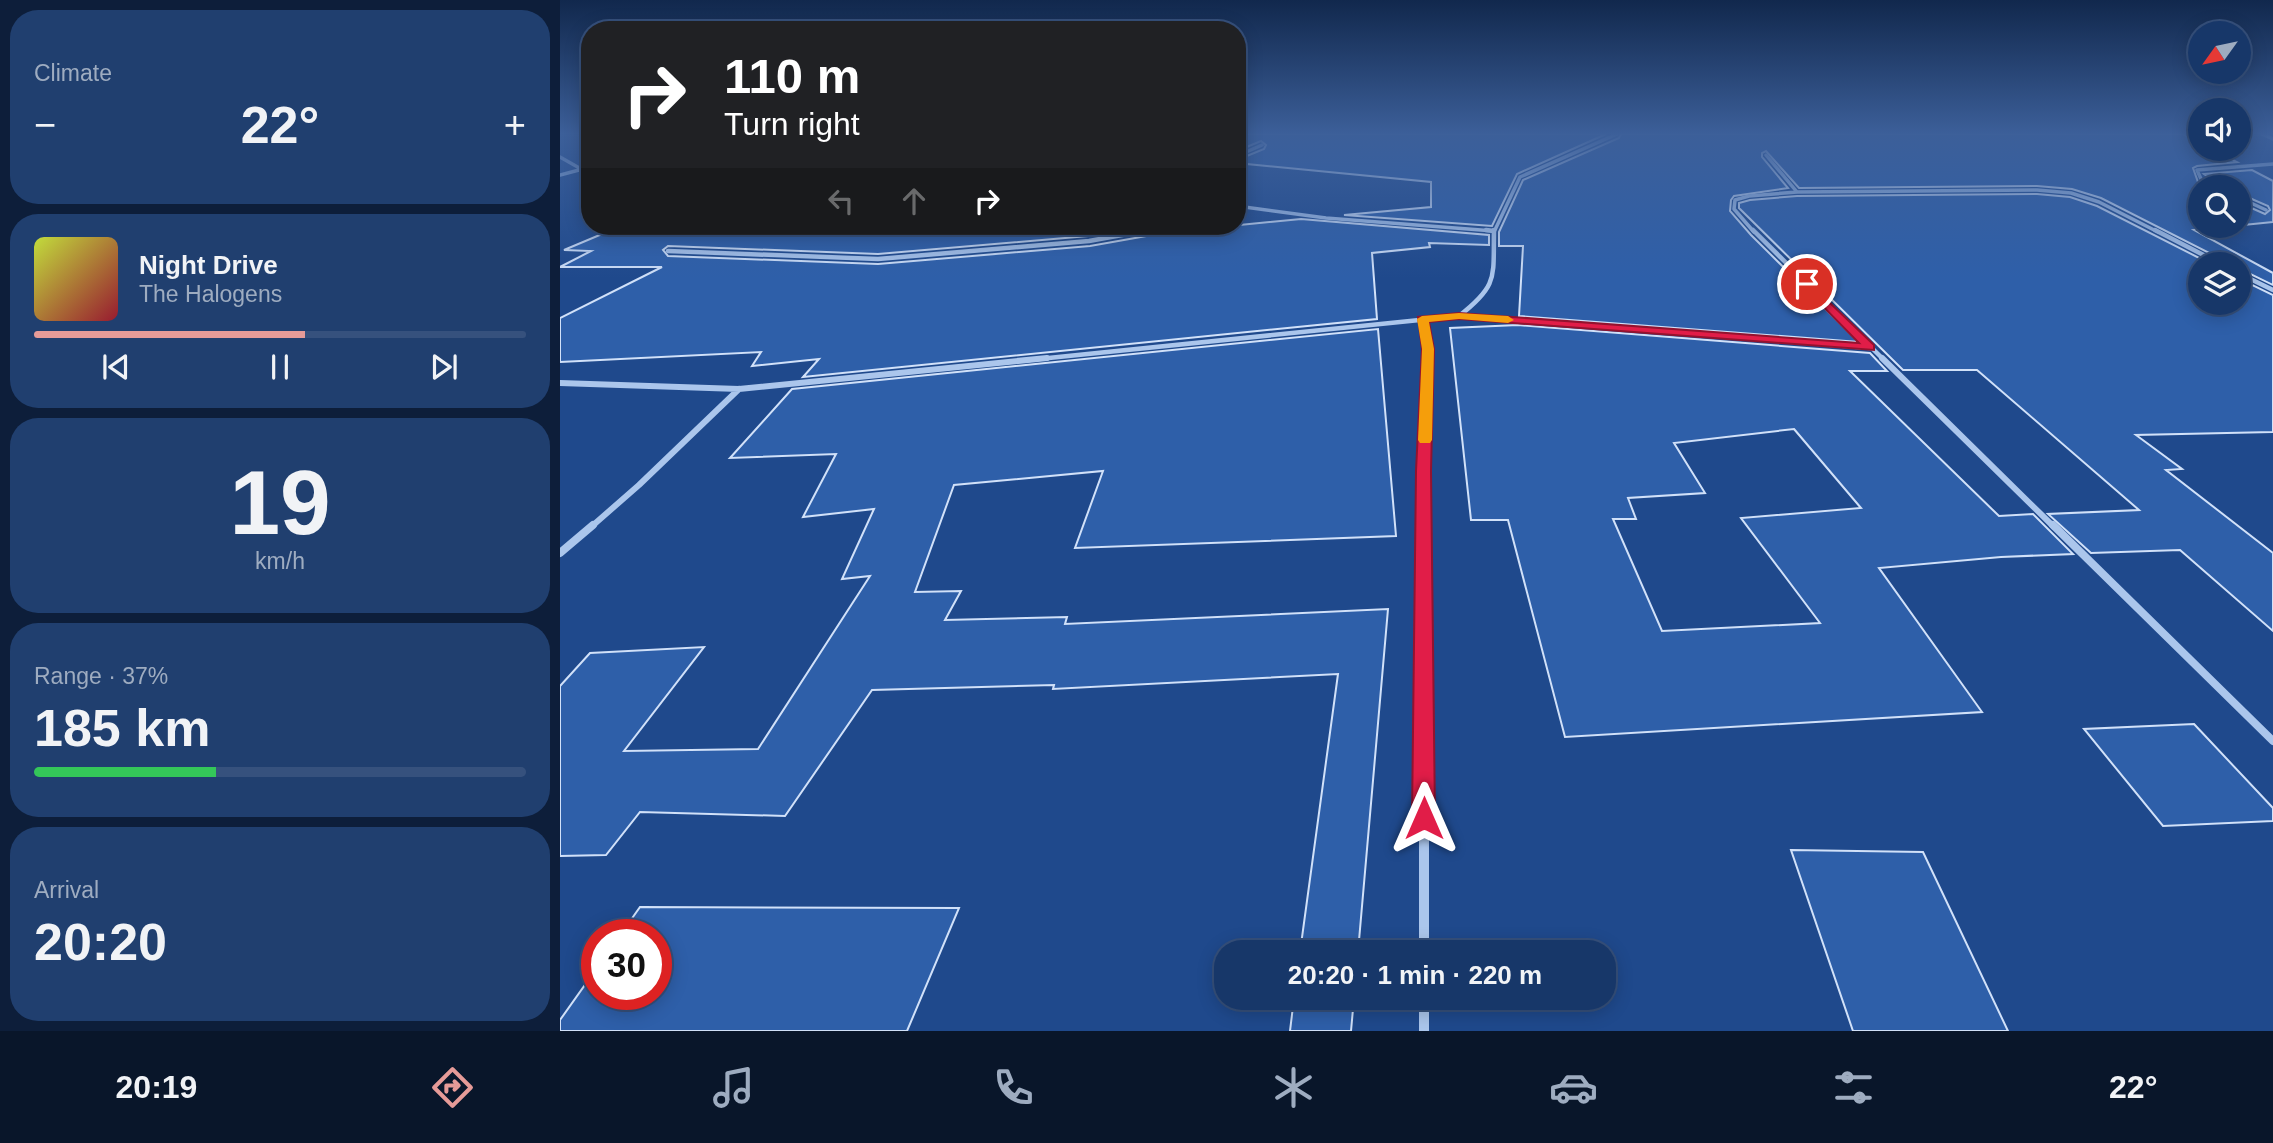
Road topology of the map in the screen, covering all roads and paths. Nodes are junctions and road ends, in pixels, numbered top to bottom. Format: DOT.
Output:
graph roads {
  1 [pos="1518,182"];
  2 [pos="1789,182"];
  3 [pos="1797,192"];
  4 [pos="2251,203"];
  5 [pos="1246,207"];
  6 [pos="2266,210"];
  7 [pos="1494,231"];
  8 [pos="1123,235"];
  9 [pos="668,251"];
  10 [pos="2197,252"];
  11 [pos="2251,279"];
  12 [pos="2273,290"];
  13 [pos="1459,316"];
  14 [pos="1422,319"];
  15 [pos="1870,348"];
  16 [pos="560,383"];
  17 [pos="738,389"];
  18 [pos="560,553"];
  19 [pos="2273,741"];
  20 [pos="1424,940"];
  21 [pos="1424,1010"];
  22 [pos="1424,1031"];
  1 -- 7 [label="street"];
  2 -- 3 [label="street"];
  3 -- 10 [label="street"];
  3 -- 15 [label="street"];
  4 -- 6 [label="street"];
  5 -- 7 [label="street"];
  7 -- 13 [label="street"];
  8 -- 9 [label="street"];
  11 -- 12 [label="street"];
  13 -- 14 [label="street"];
  13 -- 15 [label="street"];
  14 -- 17 [label="street"];
  14 -- 20 [label="street"];
  15 -- 19 [label="street"];
  16 -- 17 [label="street"];
  17 -- 18 [label="street"];
  21 -- 22 [label="street"];
}
